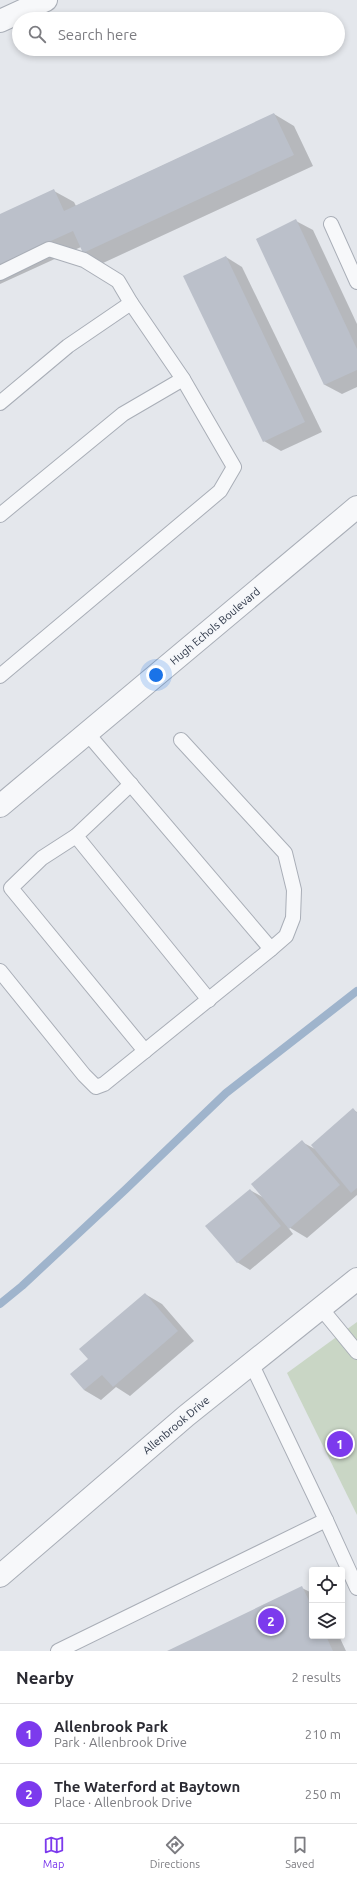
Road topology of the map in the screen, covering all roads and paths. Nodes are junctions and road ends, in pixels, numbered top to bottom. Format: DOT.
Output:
graph roads {
  1 [pos="46,0"];
  2 [pos="20,12"];
  3 [pos="12,16"];
  4 [pos="0,21"];
  5 [pos="331,224"];
  6 [pos="0,273"];
  7 [pos="357,282"];
  8 [pos="131,303"];
  9 [pos="183,380"];
  10 [pos="0,403"];
  11 [pos="357,507"];
  12 [pos="0,515"];
  13 [pos="0,676"];
  14 [pos="87,733"];
  15 [pos="181,740"];
  16 [pos="131,784"];
  17 [pos="0,806"];
  18 [pos="76,836"];
  19 [pos="271,949"];
  20 [pos="0,971"];
  21 [pos="209,1000"];
  22 [pos="145,1051"];
  23 [pos="357,1279"];
  24 [pos="320,1307"];
  25 [pos="357,1352"];
  26 [pos="251,1363"];
  27 [pos="326,1520"];
  28 [pos="0,1576"];
  29 [pos="357,1588"];
  30 [pos="58,1651"];
  1 -- 2 [label="street"];
  3 -- 4 [label="street"];
  5 -- 7 [label="lane"];
  6 -- 8 [label="lane"];
  8 -- 9 [label="lane"];
  8 -- 10 [label="lane"];
  9 -- 12 [label="lane"];
  9 -- 13 [label="lane"];
  11 -- 14 [label="street, Hugh Echols Boulevard"];
  14 -- 16 [label="lane"];
  14 -- 17 [label="street, Hugh Echols Boulevard"];
  15 -- 19 [label="lane"];
  16 -- 18 [label="lane"];
  16 -- 19 [label="lane"];
  18 -- 21 [label="lane"];
  18 -- 22 [label="lane"];
  19 -- 21 [label="lane"];
  20 -- 22 [label="lane"];
  21 -- 22 [label="lane"];
  23 -- 24 [label="street, Allenbrook Drive"];
  24 -- 25 [label="lane"];
  24 -- 26 [label="street, Allenbrook Drive"];
  26 -- 27 [label="lane"];
  26 -- 28 [label="street, Allenbrook Drive"];
  27 -- 29 [label="lane"];
  27 -- 30 [label="lane"];
}
